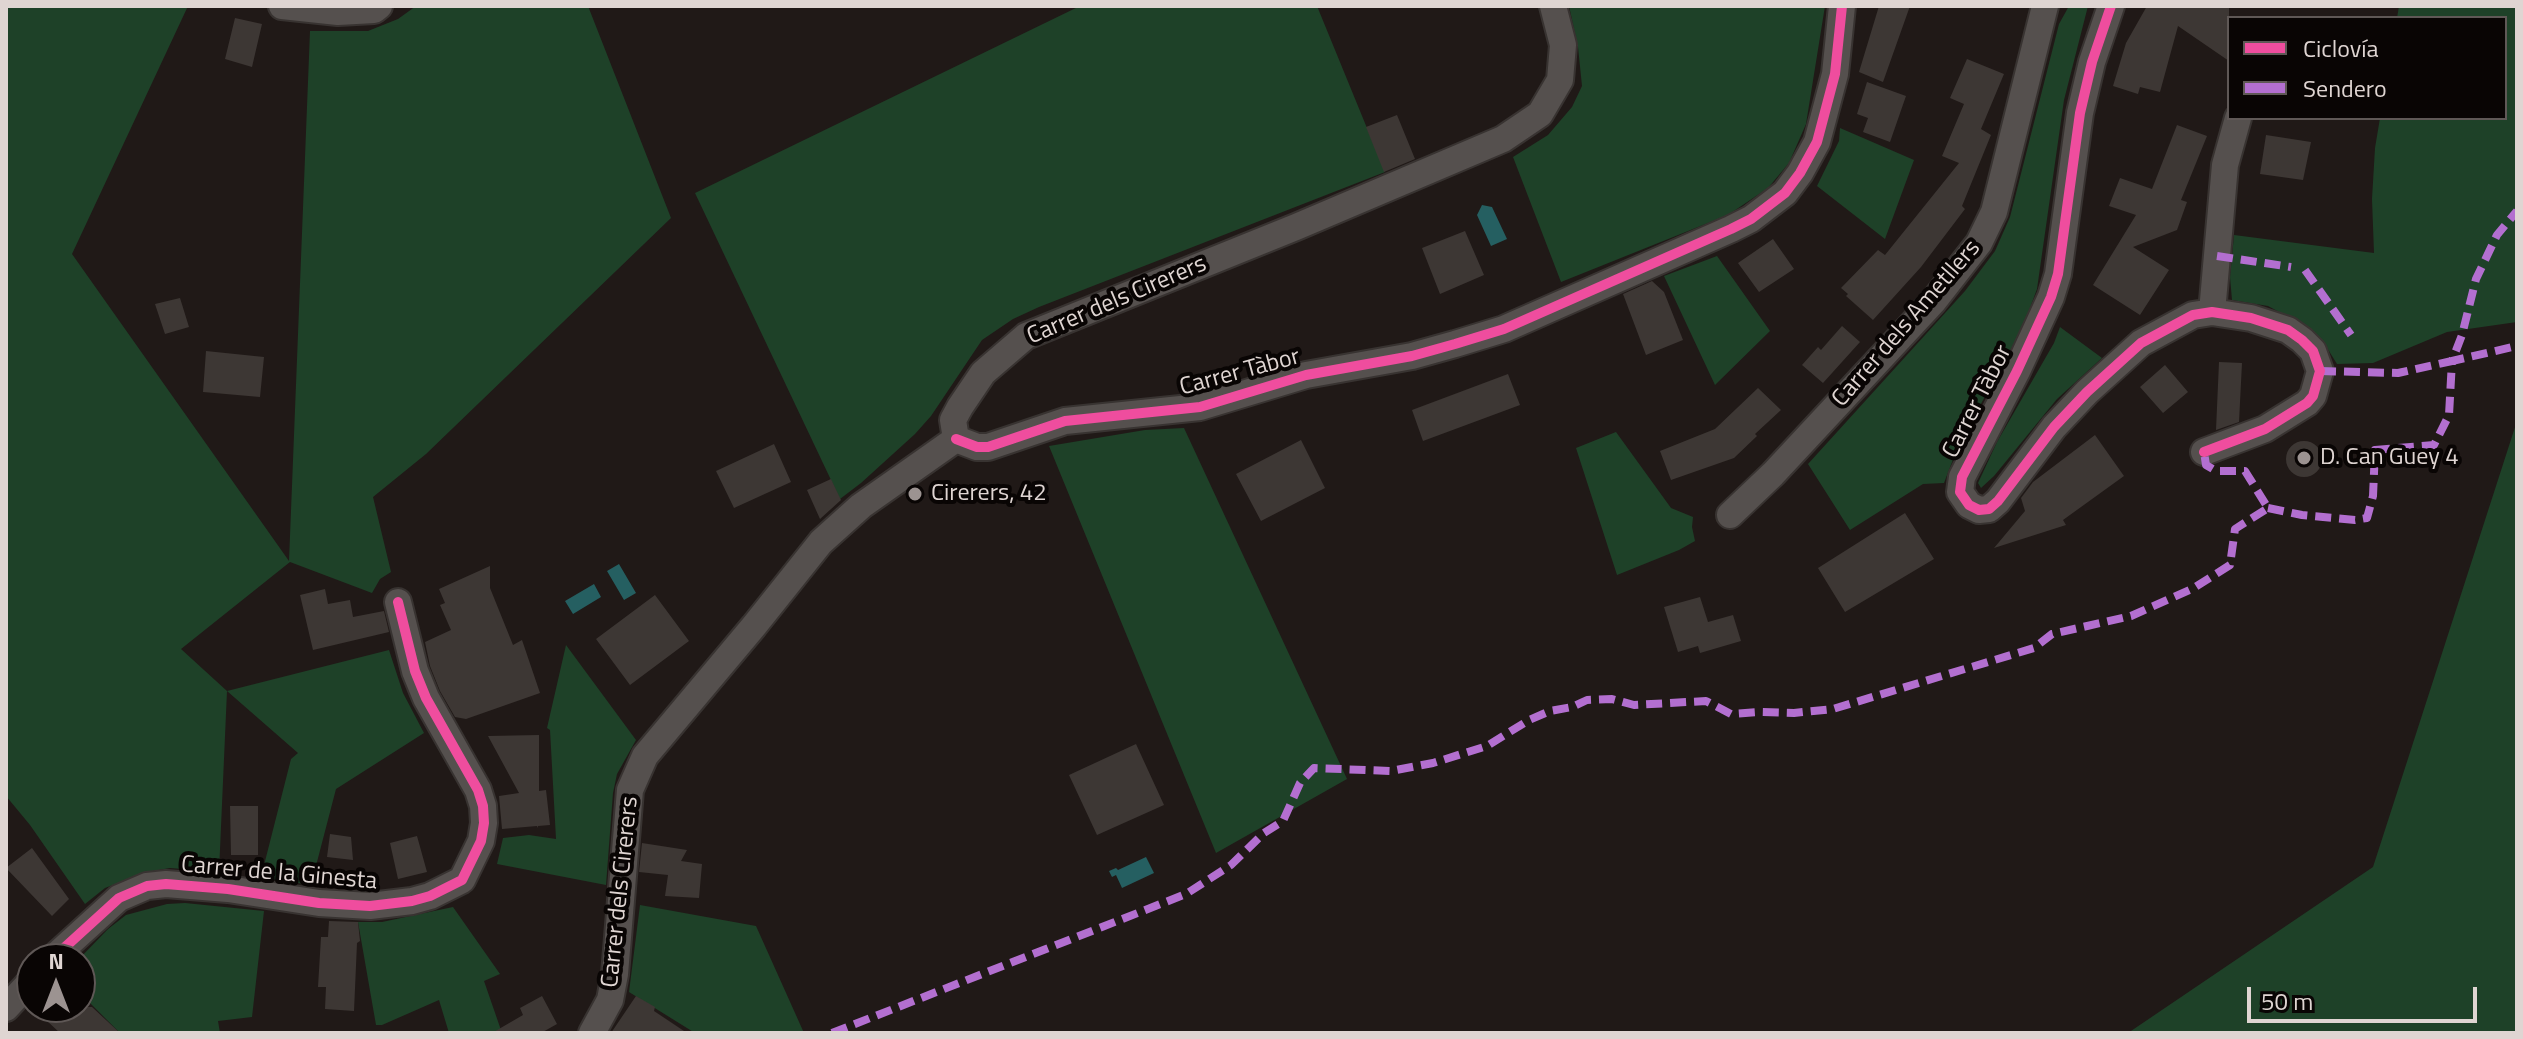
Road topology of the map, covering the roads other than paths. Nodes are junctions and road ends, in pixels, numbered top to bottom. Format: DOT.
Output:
graph roads {
  1 [pos="282,6"];
  2 [pos="379,6"];
  3 [pos="1553,6"];
  4 [pos="1842,6"];
  5 [pos="2045,6"];
  6 [pos="2111,6"];
  7 [pos="2237,120"];
  8 [pos="2212,312"];
  9 [pos="956,439"];
  10 [pos="2204,452"];
  11 [pos="1730,515"];
  12 [pos="398,602"];
  13 [pos="70,943"];
  14 [pos="592,1033"];
  1 -- 2 [label="street"];
  3 -- 9 [label="street, Carrer dels Cirerers"];
  4 -- 9 [label="street, Carrer Tàbor"];
  5 -- 11 [label="street, Carrer dels Ametllers"];
  6 -- 8 [label="street, Carrer Tàbor"];
  7 -- 8 [label="street"];
  8 -- 10 [label="street, Carrer Tàbor"];
  9 -- 14 [label="street, Carrer dels Cirerers"];
  12 -- 13 [label="street, Carrer de la Ginesta"];
}
